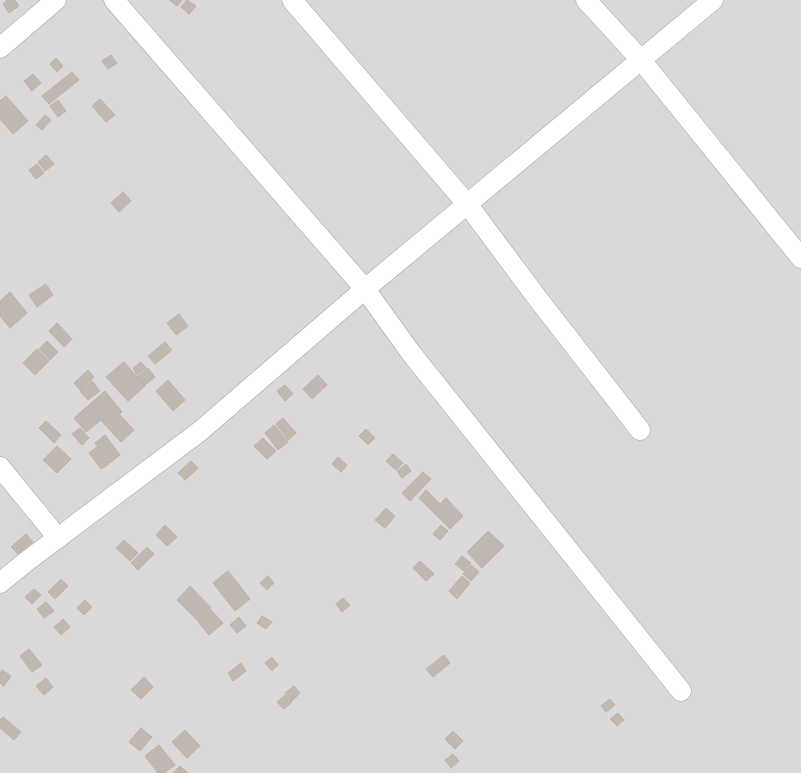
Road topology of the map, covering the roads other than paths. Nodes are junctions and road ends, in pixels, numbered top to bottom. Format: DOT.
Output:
graph roads {
  1 [pos="56,0"];
  2 [pos="114,0"];
  3 [pos="292,0"];
  4 [pos="586,0"];
  5 [pos="714,0"];
  6 [pos="0,48"];
  7 [pos="641,60"];
  8 [pos="468,205"];
  9 [pos="801,258"];
  10 [pos="366,288"];
  11 [pos="640,430"];
  12 [pos="0,467"];
  13 [pos="58,538"];
  14 [pos="0,583"];
  15 [pos="681,691"];
  1 -- 6 [label="street"];
  2 -- 10 [label="street"];
  3 -- 8 [label="street"];
  4 -- 7 [label="street"];
  5 -- 7 [label="street"];
  7 -- 8 [label="street"];
  7 -- 9 [label="street"];
  8 -- 10 [label="street"];
  8 -- 11 [label="street"];
  10 -- 13 [label="street"];
  10 -- 15 [label="street"];
  12 -- 13 [label="street"];
  13 -- 14 [label="street"];
}
